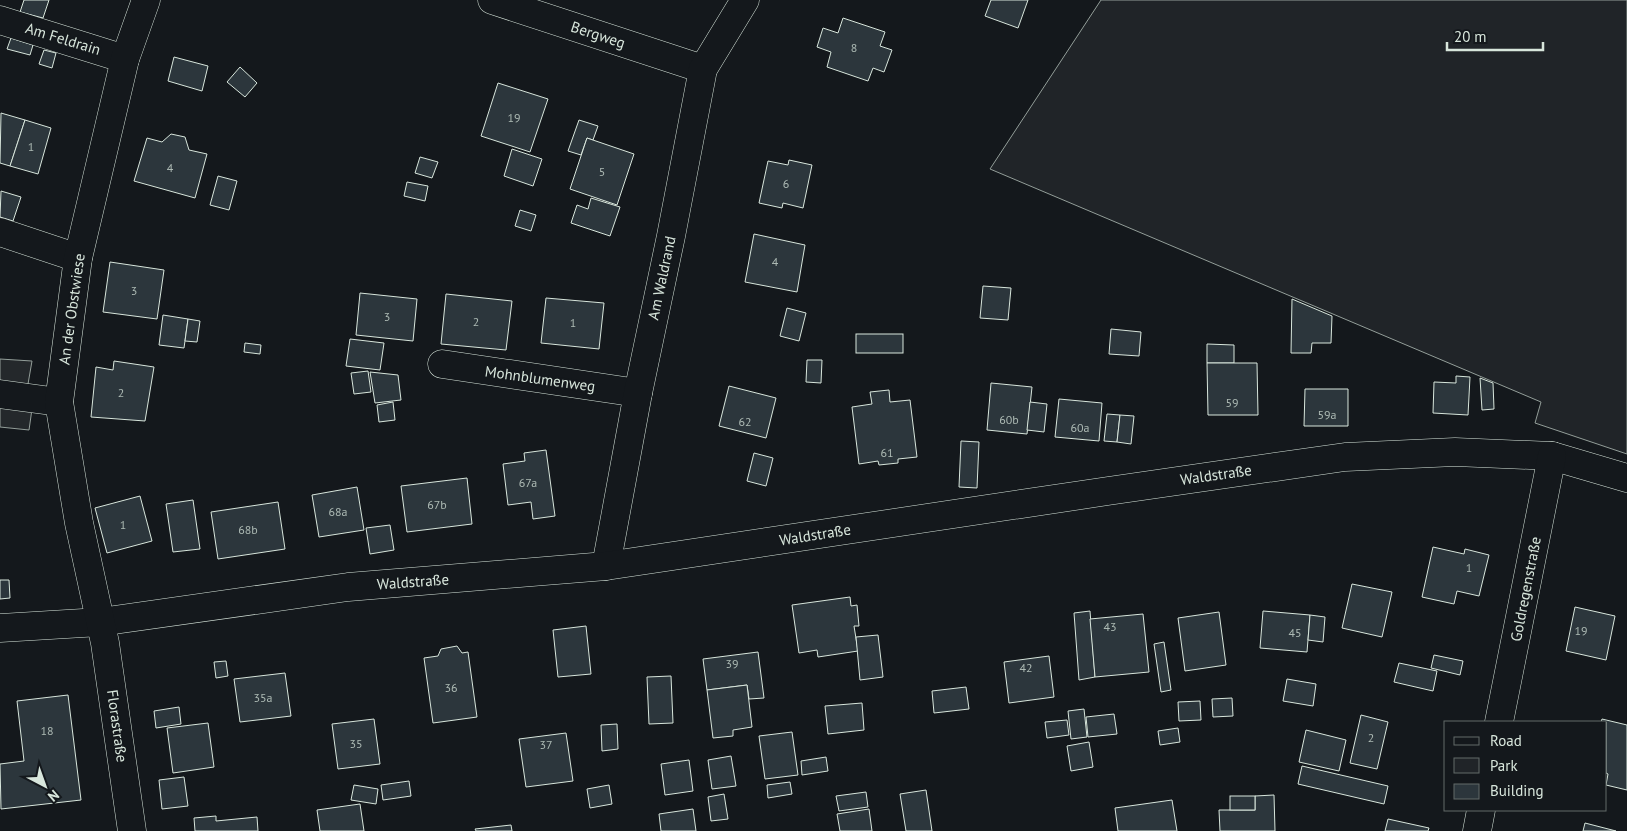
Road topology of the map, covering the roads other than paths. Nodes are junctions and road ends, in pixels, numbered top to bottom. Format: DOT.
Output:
graph roads {
  1 [pos="146,0"];
  2 [pos="492,0"];
  3 [pos="745,0"];
  4 [pos="0,20"];
  5 [pos="126,59"];
  6 [pos="703,69"];
  7 [pos="0,232"];
  8 [pos="78,258"];
  9 [pos="442,364"];
  10 [pos="638,393"];
  11 [pos="0,394"];
  12 [pos="59,402"];
  13 [pos="1552,456"];
  14 [pos="1627,478"];
  15 [pos="606,566"];
  16 [pos="100,622"];
  17 [pos="0,628"];
  18 [pos="1499,721"];
  19 [pos="1481,811"];
  20 [pos="132,831"];
  21 [pos="1477,831"];
  1 -- 5 [label="street, An der Obstwiese"];
  2 -- 6 [label="street, Bergweg"];
  3 -- 6 [label="street, Am Waldrand"];
  4 -- 5 [label="street, Am Feldrain"];
  5 -- 8 [label="street, An der Obstwiese"];
  6 -- 10 [label="street, Am Waldrand"];
  7 -- 8 [label="street"];
  8 -- 12 [label="street, An der Obstwiese"];
  9 -- 10 [label="street, Mohnblumenweg"];
  10 -- 15 [label="street, Am Waldrand"];
  11 -- 12 [label="street"];
  12 -- 16 [label="street, An der Obstwiese"];
  13 -- 14 [label="street, Waldstraße"];
  13 -- 15 [label="street, Waldstraße"];
  13 -- 18 [label="street, Goldregenstraße"];
  15 -- 16 [label="street, Waldstraße"];
  16 -- 17 [label="street, Waldstraße"];
  16 -- 20 [label="street, Florastraße"];
  19 -- 21 [label="street"];
}
